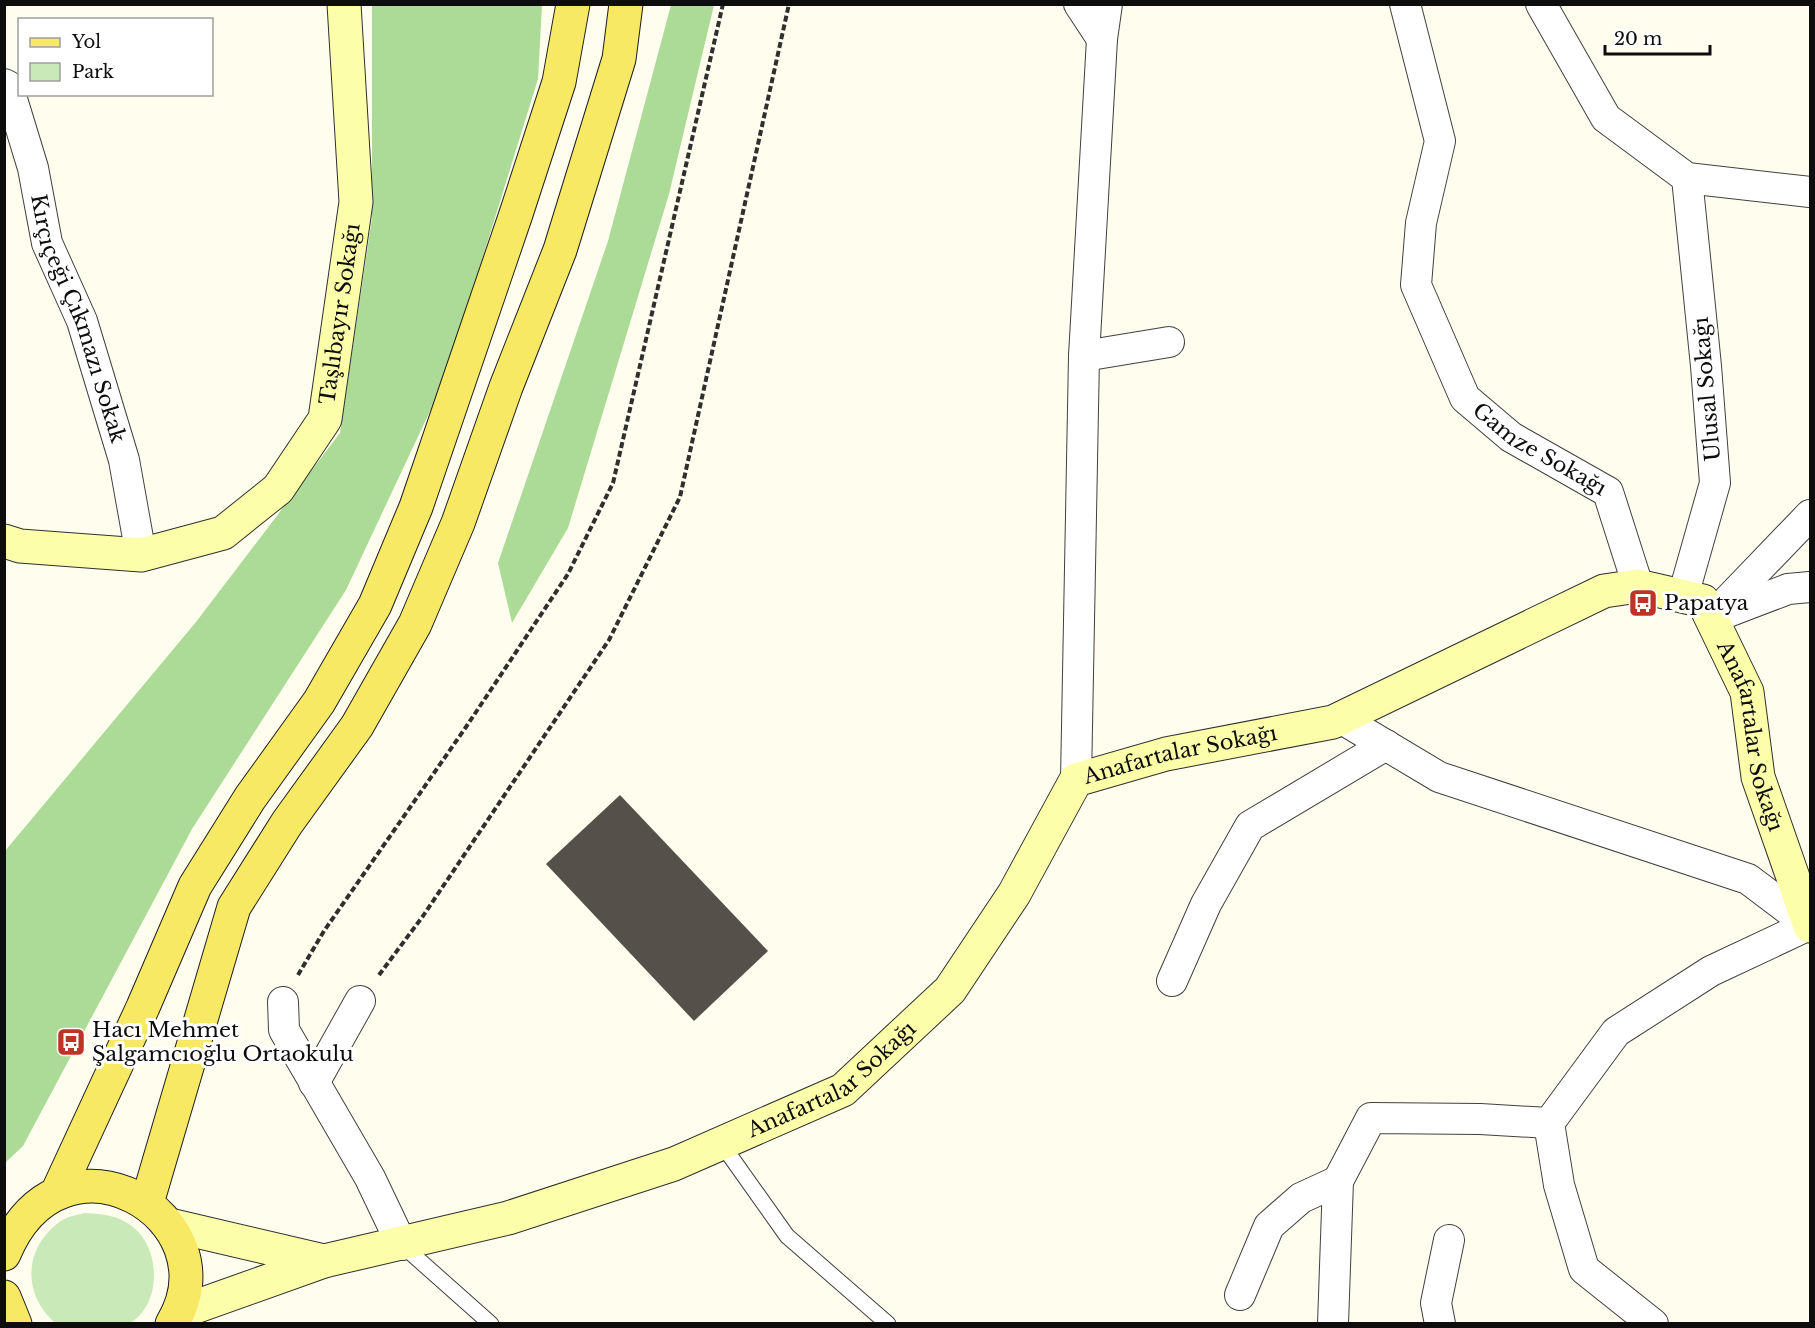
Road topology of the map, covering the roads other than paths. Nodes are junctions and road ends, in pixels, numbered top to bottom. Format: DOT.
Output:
graph roads {
  1 [pos="344,4"];
  2 [pos="573,4"];
  3 [pos="626,4"];
  4 [pos="1079,4"];
  5 [pos="1107,4"];
  6 [pos="1405,4"];
  7 [pos="1541,4"];
  8 [pos="1102,39"];
  9 [pos="4,84"];
  10 [pos="1687,178"];
  11 [pos="1810,192"];
  12 [pos="1169,342"];
  13 [pos="1084,356"];
  14 [pos="1810,515"];
  15 [pos="4,541"];
  16 [pos="141,555"];
  17 [pos="1638,586"];
  18 [pos="1810,587"];
  19 [pos="1683,596"];
  20 [pos="1711,618"];
  21 [pos="1342,718"];
  22 [pos="1386,745"];
  23 [pos="1076,780"];
  24 [pos="1810,925"];
  25 [pos="1172,981"];
  26 [pos="360,1001"];
  27 [pos="283,1002"];
  28 [pos="314,1083"];
  29 [pos="1549,1123"];
  30 [pos="721,1143"];
  31 [pos="1338,1181"];
  32 [pos="32,1203"];
  33 [pos="158,1214"];
  34 [pos="1449,1240"];
  35 [pos="402,1245"];
  36 [pos="4,1254"];
  37 [pos="324,1260"];
  38 [pos="1240,1295"];
  39 [pos="4,1297"];
  40 [pos="175,1318"];
  41 [pos="4,1319"];
  42 [pos="9,1323"];
  43 [pos="15,1323"];
  44 [pos="491,1323"];
  45 [pos="888,1323"];
  46 [pos="1333,1323"];
  47 [pos="1440,1323"];
  48 [pos="1653,1323"];
  1 -- 16 [label="main road, Taşlıbayır Sokağı"];
  2 -- 32 [label="main road"];
  3 -- 33 [label="main road"];
  4 -- 8 [label="street"];
  5 -- 8 [label="street"];
  6 -- 17 [label="street, Gamze Sokağı"];
  7 -- 10 [label="street"];
  8 -- 13 [label="street"];
  9 -- 16 [label="street, Kırçıçeği Çıkmazı Sokak"];
  10 -- 11 [label="street"];
  10 -- 19 [label="street, Ulusal Sokağı"];
  12 -- 13 [label="street"];
  13 -- 23 [label="street"];
  14 -- 20 [label="street"];
  15 -- 16 [label="main road, Taşlıbayır Sokağı"];
  17 -- 19 [label="main road, Anafartalar Sokağı"];
  17 -- 21 [label="main road, Anafartalar Sokağı"];
  18 -- 20 [label="street"];
  19 -- 20 [label="main road, Anafartalar Sokağı"];
  20 -- 24 [label="main road, Anafartalar Sokağı"];
  21 -- 22 [label="street"];
  21 -- 23 [label="main road, Anafartalar Sokağı"];
  22 -- 24 [label="street"];
  22 -- 25 [label="street"];
  23 -- 30 [label="main road, Anafartalar Sokağı"];
  24 -- 29 [label="street"];
  26 -- 28 [label="street"];
  27 -- 28 [label="street"];
  28 -- 35 [label="street"];
  29 -- 31 [label="street"];
  29 -- 48 [label="street"];
  30 -- 35 [label="main road, Anafartalar Sokağı"];
  30 -- 45 [label="lane"];
  31 -- 38 [label="street"];
  31 -- 46 [label="street"];
  32 -- 33 [label="main road"];
  32 -- 36 [label="main road"];
  33 -- 37 [label="main road"];
  33 -- 40 [label="main road"];
  34 -- 47 [label="street"];
  35 -- 37 [label="main road, Anafartalar Sokağı"];
  35 -- 44 [label="lane"];
  37 -- 40 [label="main road"];
  39 -- 43 [label="main road"];
  41 -- 42 [label="main road"];
}
